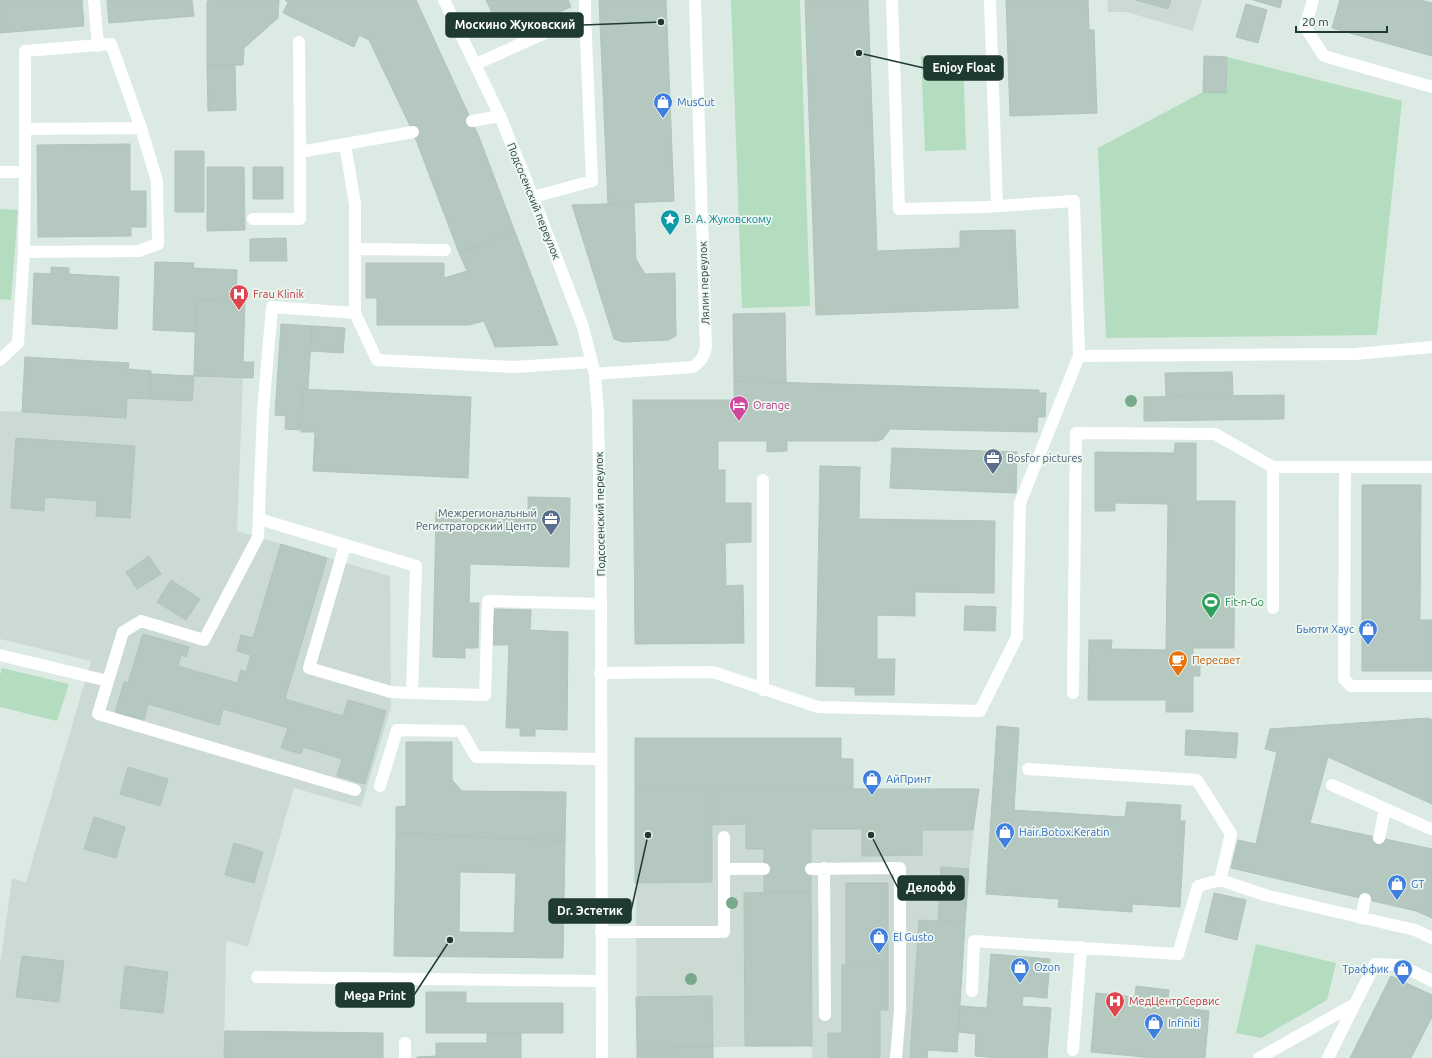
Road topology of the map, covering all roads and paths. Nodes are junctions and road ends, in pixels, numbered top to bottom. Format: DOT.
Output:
graph roads {
  1 [pos="94,0"];
  2 [pos="444,0"];
  3 [pos="585,0"];
  4 [pos="695,0"];
  5 [pos="892,0"];
  6 [pos="990,0"];
  7 [pos="1313,0"];
  8 [pos="586,15"];
  9 [pos="299,42"];
  10 [pos="98,46"];
  11 [pos="476,64"];
  12 [pos="1432,87"];
  13 [pos="500,116"];
  14 [pos="472,121"];
  15 [pos="141,128"];
  16 [pos="25,129"];
  17 [pos="413,132"];
  18 [pos="345,144"];
  19 [pos="300,152"];
  20 [pos="0,172"];
  21 [pos="25,172"];
  22 [pos="533,197"];
  23 [pos="997,206"];
  24 [pos="253,219"];
  25 [pos="356,249"];
  26 [pos="445,250"];
  27 [pos="24,252"];
  28 [pos="355,313"];
  29 [pos="1432,347"];
  30 [pos="1079,356"];
  31 [pos="0,360"];
  32 [pos="593,368"];
  33 [pos="1273,467"];
  34 [pos="1345,467"];
  35 [pos="1432,468"];
  36 [pos="763,480"];
  37 [pos="259,519"];
  38 [pos="345,545"];
  39 [pos="600,604"];
  40 [pos="1273,608"];
  41 [pos="0,655"];
  42 [pos="600,673"];
  43 [pos="108,681"];
  44 [pos="1432,686"];
  45 [pos="763,690"];
  46 [pos="412,693"];
  47 [pos="1073,693"];
  48 [pos="601,759"];
  49 [pos="1028,769"];
  50 [pos="1332,785"];
  51 [pos="380,786"];
  52 [pos="355,790"];
  53 [pos="1386,809"];
  54 [pos="1430,829"];
  55 [pos="724,837"];
  56 [pos="1379,838"];
  57 [pos="811,868"];
  58 [pos="824,868"];
  59 [pos="724,869"];
  60 [pos="764,869"];
  61 [pos="1220,880"];
  62 [pos="1365,899"];
  63 [pos="1360,918"];
  64 [pos="601,932"];
  65 [pos="1432,938"];
  66 [pos="1081,947"];
  67 [pos="257,976"];
  68 [pos="1432,981"];
  69 [pos="601,982"];
  70 [pos="972,991"];
  71 [pos="1355,1004"];
  72 [pos="825,1015"];
  73 [pos="405,1043"];
  74 [pos="1073,1050"];
  75 [pos="405,1058"];
  76 [pos="602,1058"];
  77 [pos="896,1058"];
  78 [pos="1259,1058"];
  79 [pos="1328,1058"];
  1 -- 10 [label="street"];
  2 -- 11 [label="street, Подсосенский переулок"];
  3 -- 8 [label="street"];
  4 -- 32 [label="street, Лялин переулок"];
  5 -- 23 [label="street"];
  6 -- 23 [label="street"];
  7 -- 12 [label="street"];
  8 -- 11 [label="street"];
  8 -- 22 [label="street"];
  9 -- 19 [label="street"];
  10 -- 15 [label="street"];
  10 -- 16 [label="street"];
  11 -- 13 [label="street, Подсосенский переулок"];
  13 -- 14 [label="street"];
  13 -- 22 [label="street, Подсосенский переулок"];
  15 -- 16 [label="street"];
  15 -- 27 [label="street"];
  16 -- 21 [label="street"];
  17 -- 18 [label="street"];
  18 -- 19 [label="street"];
  18 -- 25 [label="street"];
  19 -- 24 [label="street"];
  20 -- 21 [label="street"];
  21 -- 27 [label="street"];
  22 -- 32 [label="street, Подсосенский переулок"];
  23 -- 30 [label="street"];
  25 -- 26 [label="street"];
  25 -- 28 [label="street"];
  27 -- 31 [label="street"];
  28 -- 32 [label="street, Лялин переулок"];
  28 -- 37 [label="street"];
  29 -- 30 [label="street"];
  30 -- 45 [label="street"];
  32 -- 39 [label="street, Подсосенский переулок"];
  33 -- 34 [label="street"];
  33 -- 40 [label="street"];
  33 -- 47 [label="street"];
  34 -- 35 [label="street"];
  34 -- 44 [label="street"];
  36 -- 45 [label="street"];
  37 -- 38 [label="street"];
  37 -- 43 [label="street"];
  38 -- 46 [label="street"];
  38 -- 46 [label="street"];
  39 -- 42 [label="street, Подсосенский переулок"];
  39 -- 46 [label="street"];
  41 -- 43 [label="street"];
  42 -- 45 [label="street"];
  42 -- 48 [label="street, Подсосенский переулок"];
  43 -- 52 [label="street"];
  48 -- 51 [label="street"];
  48 -- 64 [label="street, Подсосенский переулок"];
  49 -- 61 [label="street"];
  50 -- 53 [label="street"];
  53 -- 54 [label="street"];
  53 -- 56 [label="street"];
  55 -- 59 [label="street"];
  57 -- 58 [label="street"];
  58 -- 72 [label="street"];
  58 -- 77 [label="street"];
  59 -- 60 [label="street"];
  59 -- 64 [label="street"];
  61 -- 63 [label="street"];
  61 -- 66 [label="street"];
  62 -- 63 [label="street"];
  63 -- 65 [label="street"];
  64 -- 69 [label="street, Подсосенский переулок"];
  66 -- 70 [label="street"];
  66 -- 74 [label="street"];
  67 -- 69 [label="street"];
  68 -- 71 [label="street"];
  69 -- 76 [label="street, Подсосенский переулок"];
  71 -- 78 [label="street"];
  71 -- 79 [label="street"];
  73 -- 75 [label="street"];
}
